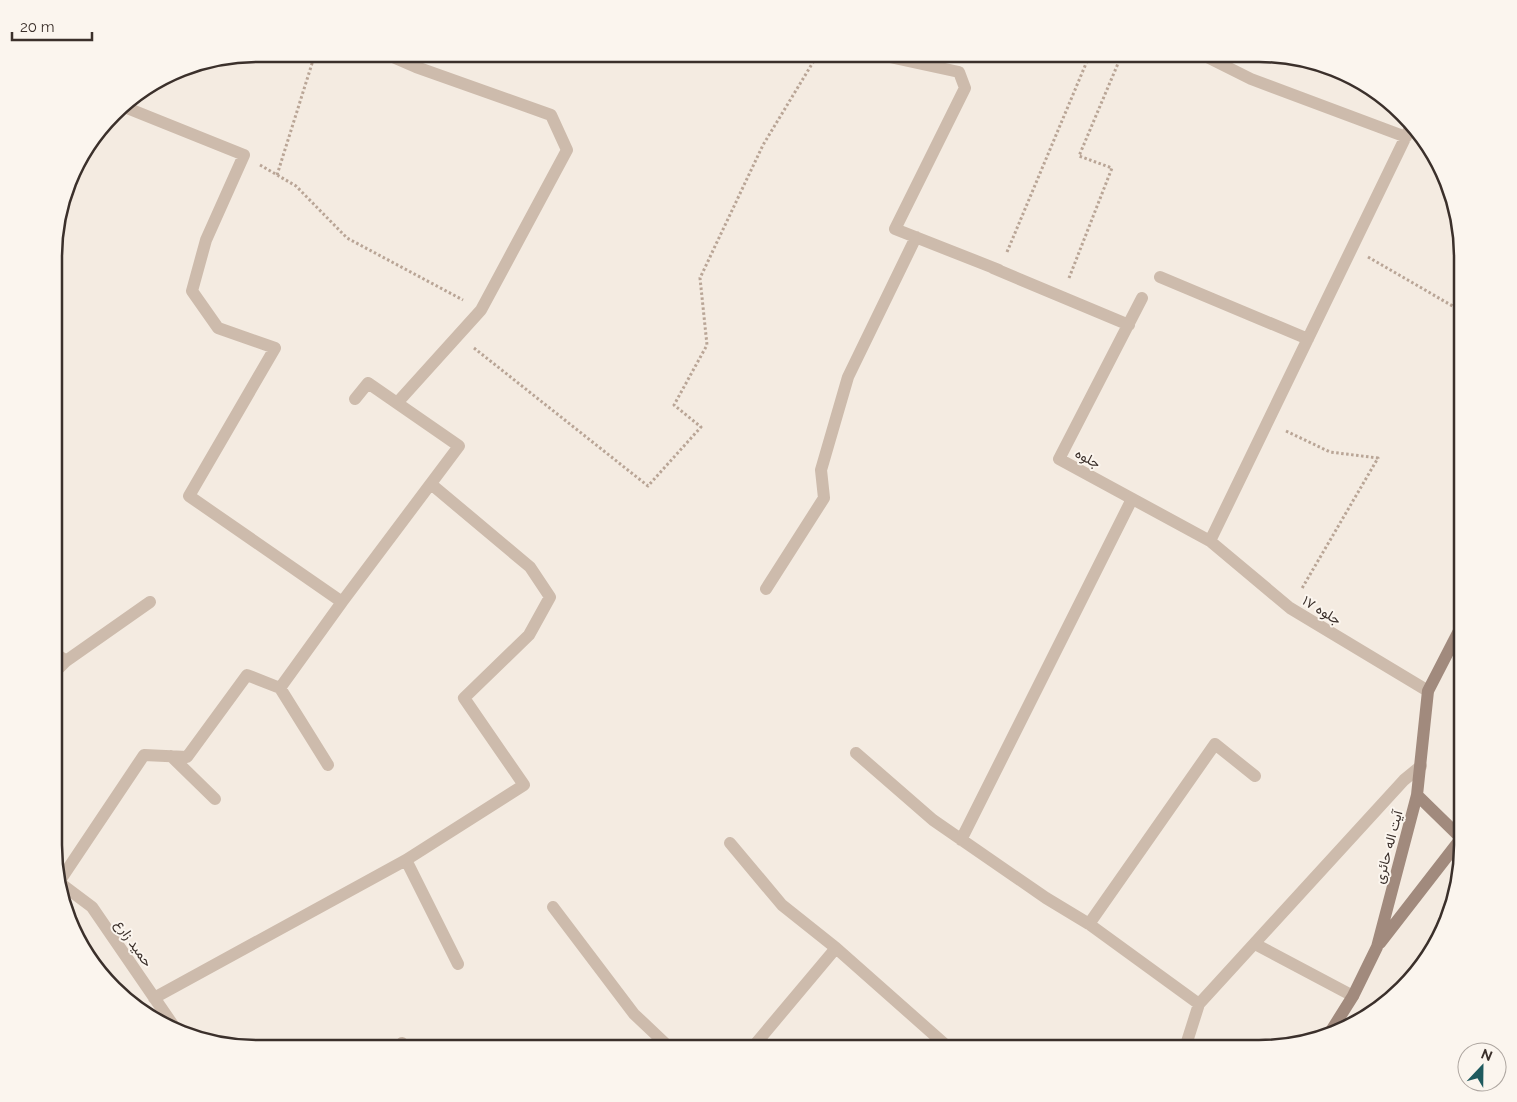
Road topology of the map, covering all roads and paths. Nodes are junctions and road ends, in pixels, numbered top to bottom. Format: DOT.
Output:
graph roads {
  1 [pos="312,62"];
  2 [pos="404,62"];
  3 [pos="813,62"];
  4 [pos="913,62"];
  5 [pos="1087,62"];
  6 [pos="1119,62"];
  7 [pos="1221,62"];
  8 [pos="131,110"];
  9 [pos="1408,132"];
  10 [pos="244,155"];
  11 [pos="277,175"];
  12 [pos="916,237"];
  13 [pos="1352,248"];
  14 [pos="984,264"];
  15 [pos="999,270"];
  16 [pos="1160,276"];
  17 [pos="1062,298"];
  18 [pos="1142,298"];
  19 [pos="1454,307"];
  20 [pos="481,310"];
  21 [pos="1129,325"];
  22 [pos="458,336"];
  23 [pos="1308,339"];
  24 [pos="355,399"];
  25 [pos="397,403"];
  26 [pos="1268,422"];
  27 [pos="431,484"];
  28 [pos="1132,499"];
  29 [pos="1210,541"];
  30 [pos="766,589"];
  31 [pos="150,602"];
  32 [pos="342,602"];
  33 [pos="1290,608"];
  34 [pos="1454,640"];
  35 [pos="62,658"];
  36 [pos="66,661"];
  37 [pos="62,665"];
  38 [pos="280,688"];
  39 [pos="1428,691"];
  40 [pos="856,753"];
  41 [pos="171,756"];
  42 [pos="328,765"];
  43 [pos="1421,766"];
  44 [pos="1255,776"];
  45 [pos="1417,795"];
  46 [pos="215,800"];
  47 [pos="1454,830"];
  48 [pos="961,840"];
  49 [pos="730,843"];
  50 [pos="1454,847"];
  51 [pos="406,860"];
  52 [pos="65,875"];
  53 [pos="68,889"];
  54 [pos="553,907"];
  55 [pos="1089,924"];
  56 [pos="1255,944"];
  57 [pos="1377,946"];
  58 [pos="836,948"];
  59 [pos="458,964"];
  60 [pos="1353,996"];
  61 [pos="154,998"];
  62 [pos="1199,1004"];
  63 [pos="167,1017"];
  64 [pos="1335,1024"];
  65 [pos="658,1040"];
  66 [pos="759,1040"];
  67 [pos="940,1040"];
  68 [pos="1188,1040"];
  1 -- 11 [label="path"];
  2 -- 20 [label="street"];
  3 -- 22 [label="path"];
  4 -- 12 [label="street"];
  5 -- 15 [label="path"];
  6 -- 17 [label="path"];
  7 -- 9 [label="street"];
  8 -- 10 [label="street"];
  9 -- 13 [label="street"];
  10 -- 11 [label="path"];
  10 -- 32 [label="street"];
  11 -- 20 [label="path"];
  12 -- 14 [label="street"];
  12 -- 30 [label="street"];
  13 -- 19 [label="path"];
  13 -- 23 [label="street"];
  14 -- 15 [label="street"];
  14 -- 17 [label="street"];
  16 -- 23 [label="street"];
  17 -- 21 [label="street"];
  18 -- 21 [label="street, جلوه"];
  20 -- 22 [label="street"];
  21 -- 28 [label="street, جلوه"];
  22 -- 25 [label="street"];
  23 -- 26 [label="street"];
  24 -- 25 [label="street"];
  25 -- 27 [label="street"];
  26 -- 29 [label="street"];
  26 -- 33 [label="path"];
  27 -- 32 [label="street"];
  27 -- 51 [label="street"];
  28 -- 29 [label="street, جلوه"];
  28 -- 48 [label="street"];
  29 -- 33 [label="street, جلوه ۱۷"];
  31 -- 36 [label="street"];
  32 -- 38 [label="street"];
  33 -- 39 [label="street, جلوه ۱۷"];
  34 -- 39 [label="main road, آیت اله حائری"];
  35 -- 36 [label="street"];
  36 -- 37 [label="street"];
  38 -- 41 [label="street"];
  38 -- 42 [label="street"];
  39 -- 43 [label="main road, آیت اله حائری"];
  40 -- 48 [label="street"];
  41 -- 46 [label="street"];
  41 -- 52 [label="street"];
  43 -- 45 [label="main road, آیت اله حائری"];
  43 -- 56 [label="street"];
  44 -- 55 [label="street"];
  45 -- 47 [label="main road"];
  45 -- 57 [label="main road, آیت اله حائری"];
  48 -- 55 [label="street"];
  49 -- 58 [label="street"];
  50 -- 57 [label="main road"];
  51 -- 59 [label="street"];
  51 -- 61 [label="street"];
  53 -- 61 [label="street, حمید زارع"];
  54 -- 65 [label="street"];
  55 -- 62 [label="street"];
  56 -- 60 [label="street"];
  56 -- 62 [label="street"];
  57 -- 60 [label="main road"];
  58 -- 66 [label="street"];
  58 -- 67 [label="street"];
  60 -- 64 [label="main road"];
  61 -- 63 [label="street, حمید زارع"];
  62 -- 68 [label="street"];
}
